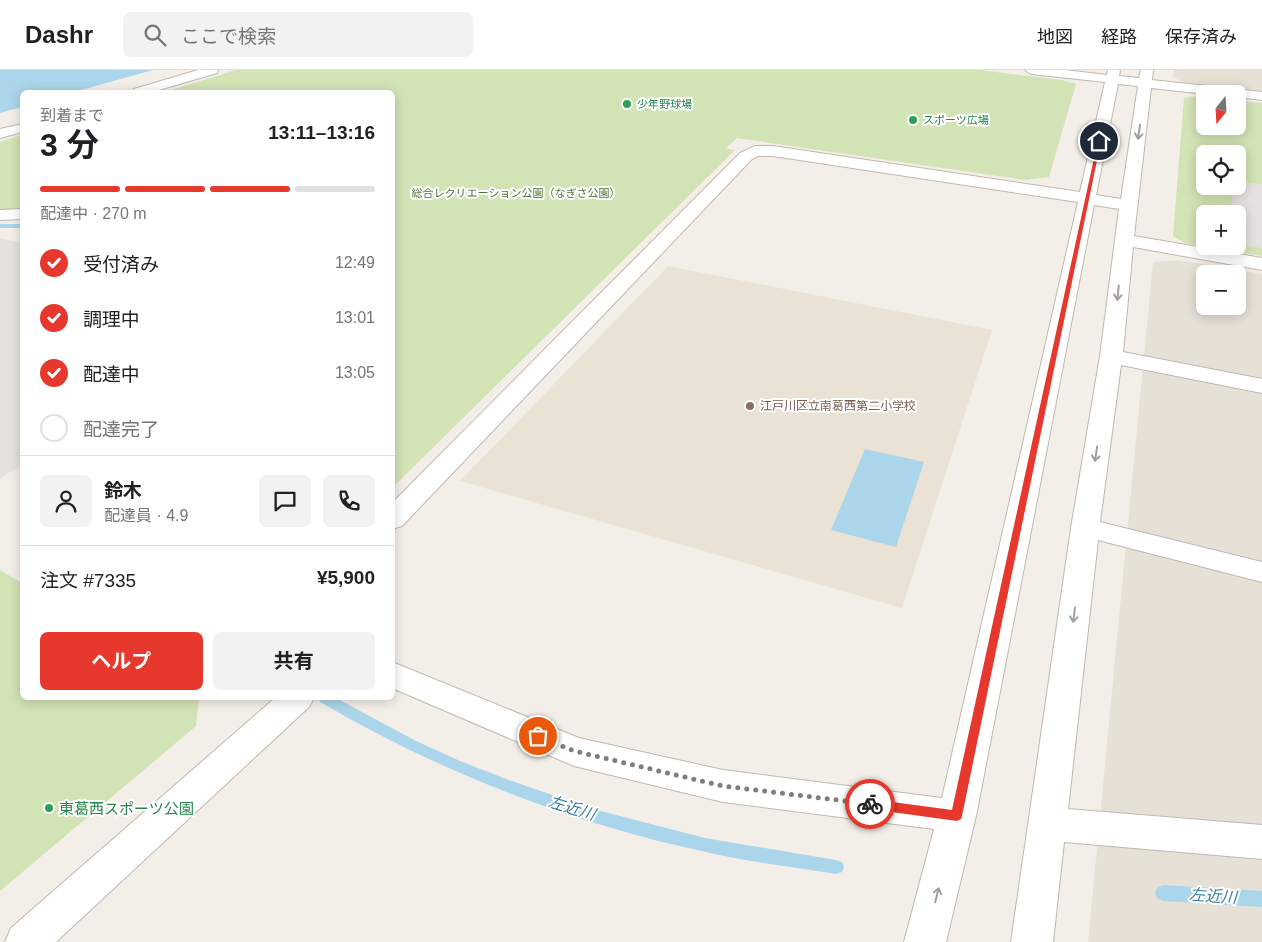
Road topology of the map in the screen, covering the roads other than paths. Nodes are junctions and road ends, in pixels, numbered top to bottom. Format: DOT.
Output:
graph roads {
  1 [pos="212,70"];
  2 [pos="1031,70"];
  3 [pos="1113,75"];
  4 [pos="1146,77"];
  5 [pos="146,90"];
  6 [pos="1262,96"];
  7 [pos="20,129"];
  8 [pos="0,134"];
  9 [pos="1088,198"];
  10 [pos="1129,205"];
  11 [pos="20,214"];
  12 [pos="0,215"];
  13 [pos="1124,240"];
  14 [pos="1262,264"];
  15 [pos="1111,356"];
  16 [pos="1262,386"];
  17 [pos="395,517"];
  18 [pos="1085,528"];
  19 [pos="1262,572"];
  20 [pos="395,675"];
  21 [pos="295,700"];
  22 [pos="957,816"];
  23 [pos="1047,824"];
  24 [pos="1262,842"];
  25 [pos="26,942"];
  26 [pos="925,942"];
  27 [pos="1032,942"];
  1 -- 5 [label="street"];
  2 -- 3 [label="street"];
  3 -- 4 [label="street"];
  3 -- 9 [label="street"];
  4 -- 6 [label="street"];
  4 -- 10 [label="street, one-way"];
  7 -- 8 [label="street"];
  9 -- 10 [label="street"];
  9 -- 17 [label="street"];
  9 -- 22 [label="street"];
  10 -- 13 [label="street"];
  11 -- 12 [label="street"];
  13 -- 14 [label="street"];
  13 -- 15 [label="street, one-way"];
  15 -- 16 [label="street"];
  15 -- 18 [label="street, one-way"];
  18 -- 19 [label="street"];
  18 -- 23 [label="street, one-way"];
  20 -- 22 [label="street"];
  21 -- 25 [label="street"];
  26 -- 22 [label="street, one-way"];
  23 -- 24 [label="street"];
  23 -- 27 [label="street"];
}
